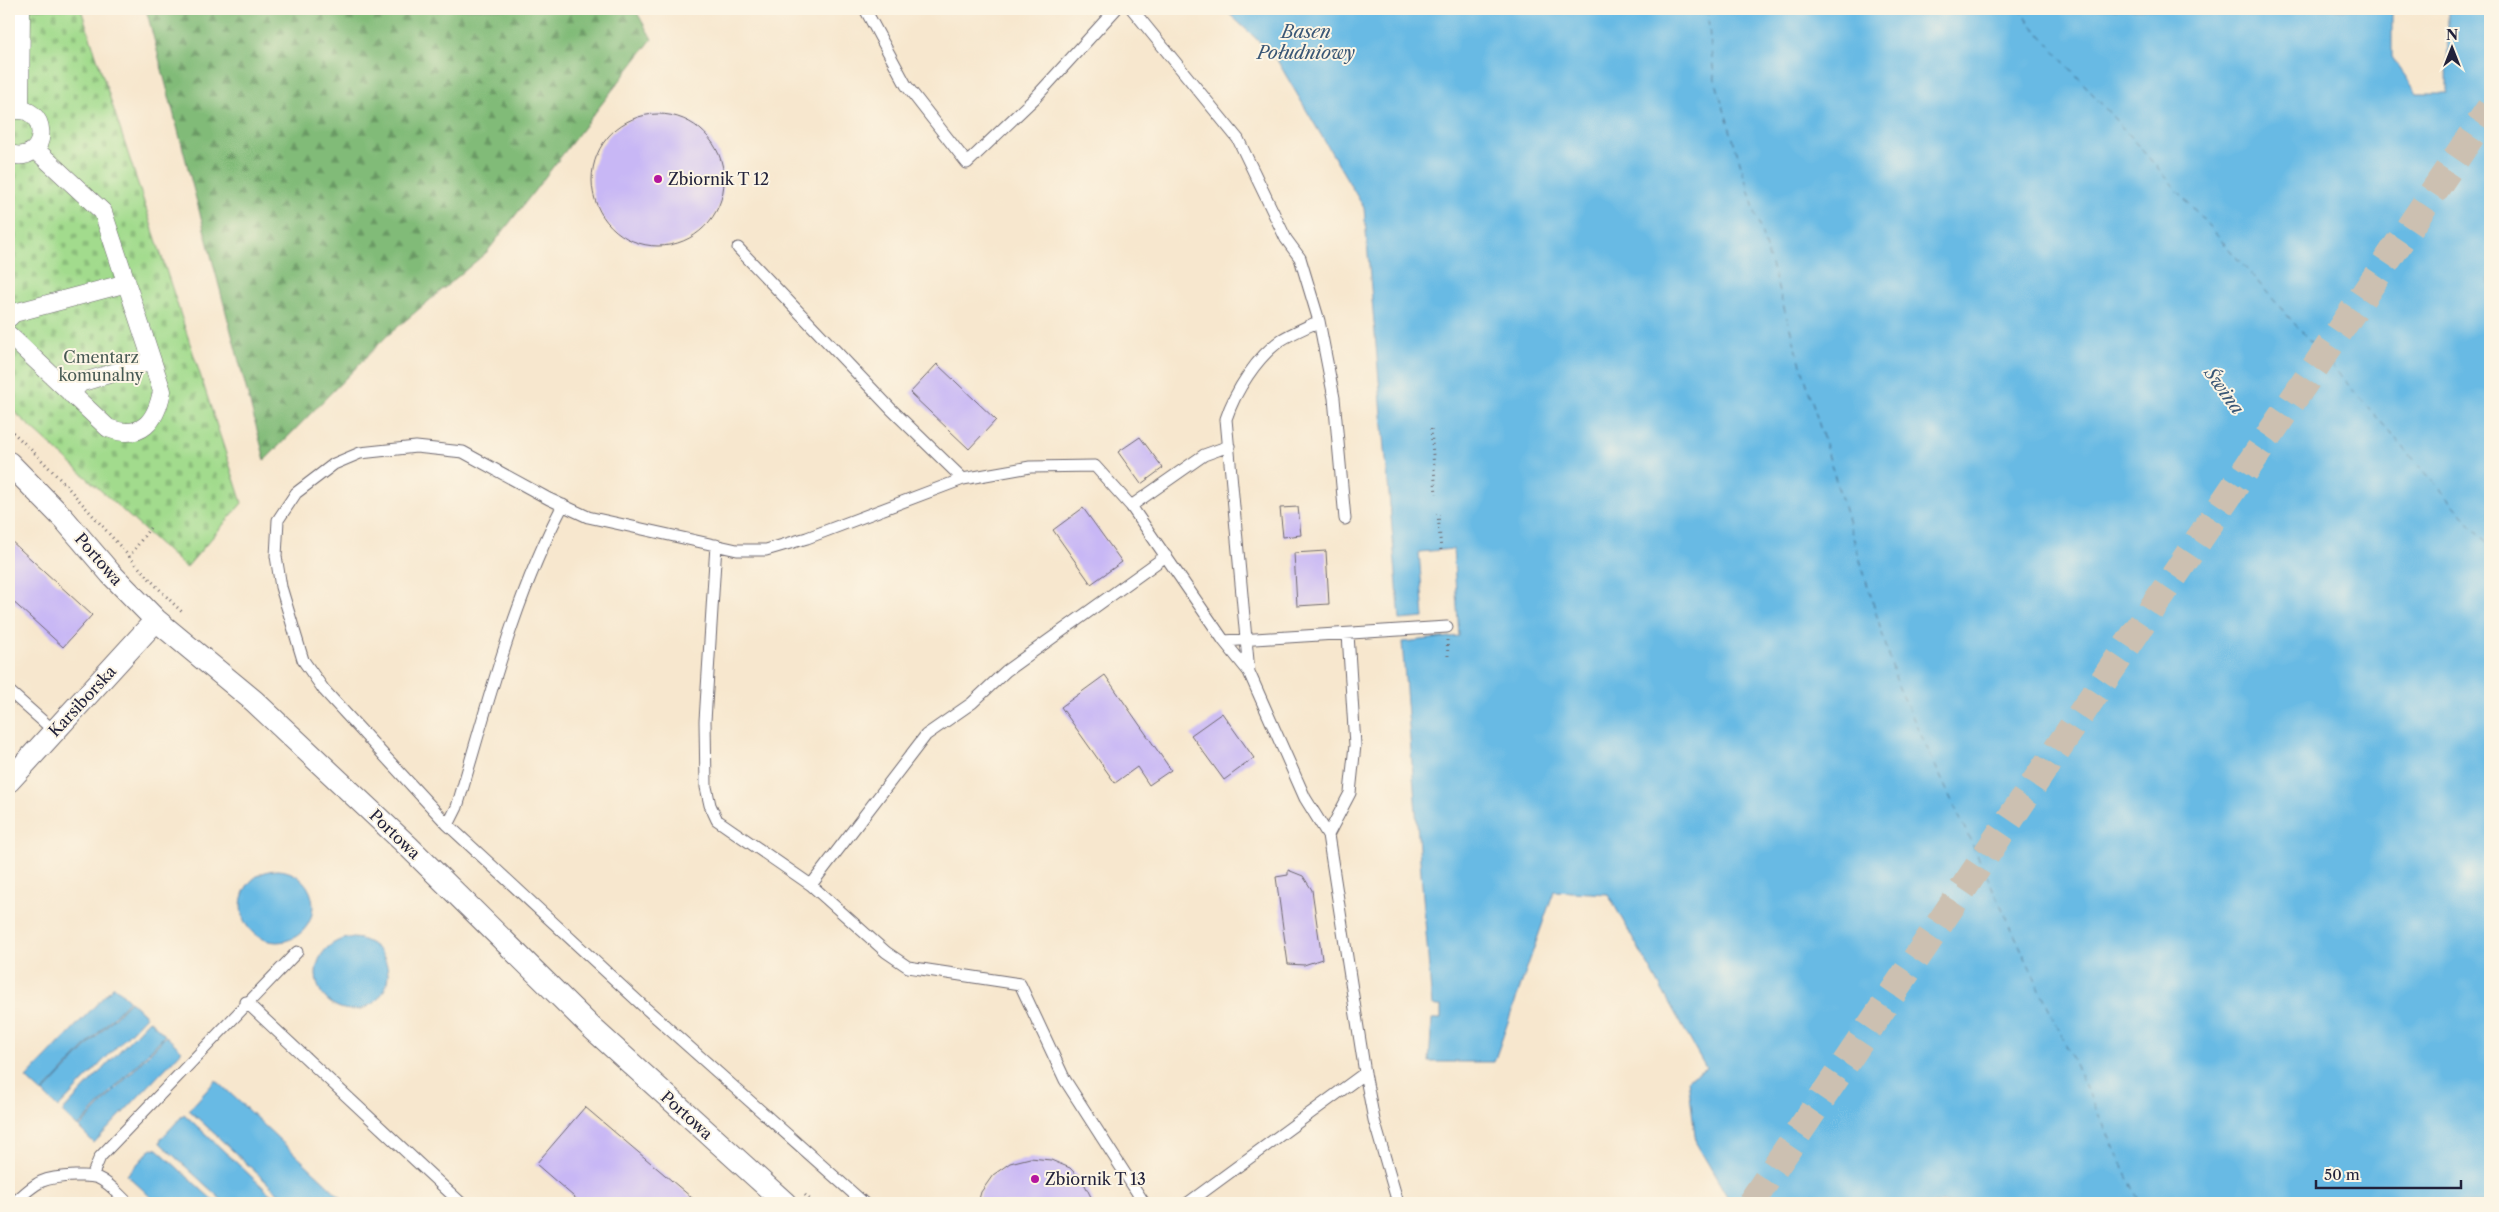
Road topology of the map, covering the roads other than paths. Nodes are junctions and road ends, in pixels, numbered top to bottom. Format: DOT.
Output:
graph roads {
  1 [pos="21,9"];
  2 [pos="865,9"];
  3 [pos="1116,9"];
  4 [pos="1132,9"];
  5 [pos="14,111"];
  6 [pos="35,148"];
  7 [pos="9,154"];
  8 [pos="738,248"];
  9 [pos="127,283"];
  10 [pos="9,318"];
  11 [pos="1319,321"];
  12 [pos="9,335"];
  13 [pos="152,361"];
  14 [pos="72,394"];
  15 [pos="1229,446"];
  16 [pos="9,462"];
  17 [pos="963,479"];
  18 [pos="563,505"];
  19 [pos="1131,506"];
  20 [pos="1345,519"];
  21 [pos="716,545"];
  22 [pos="1166,556"];
  23 [pos="156,620"];
  24 [pos="1447,632"];
  25 [pos="1348,634"];
  26 [pos="1247,640"];
  27 [pos="1224,641"];
  28 [pos="1249,672"];
  29 [pos="9,691"];
  30 [pos="54,731"];
  31 [pos="9,782"];
  32 [pos="448,825"];
  33 [pos="1328,835"];
  34 [pos="811,886"];
  35 [pos="296,952"];
  36 [pos="246,1002"];
  37 [pos="1364,1073"];
  38 [pos="92,1176"];
  39 [pos="14,1203"];
  40 [pos="128,1203"];
  41 [pos="461,1203"];
  42 [pos="785,1203"];
  43 [pos="864,1203"];
  44 [pos="1144,1203"];
  45 [pos="1188,1203"];
  46 [pos="1398,1203"];
  1 -- 5 [label="street"];
  2 -- 3 [label="lane"];
  4 -- 11 [label="lane"];
  5 -- 6 [label="street"];
  6 -- 7 [label="street"];
  6 -- 9 [label="street"];
  8 -- 17 [label="lane"];
  9 -- 10 [label="street"];
  9 -- 13 [label="street"];
  11 -- 15 [label="lane"];
  11 -- 20 [label="lane"];
  12 -- 14 [label="street"];
  13 -- 14 [label="street"];
  13 -- 14 [label="street"];
  15 -- 19 [label="lane"];
  15 -- 26 [label="lane"];
  16 -- 23 [label="street, Portowa"];
  17 -- 19 [label="lane"];
  17 -- 21 [label="lane"];
  18 -- 21 [label="lane"];
  18 -- 32 [label="lane"];
  18 -- 32 [label="lane"];
  19 -- 22 [label="lane"];
  21 -- 34 [label="lane"];
  22 -- 27 [label="lane"];
  22 -- 34 [label="lane"];
  23 -- 30 [label="street, Karsiborska"];
  23 -- 42 [label="street, Portowa"];
  24 -- 25 [label="lane"];
  25 -- 26 [label="lane"];
  25 -- 33 [label="lane"];
  26 -- 27 [label="lane"];
  26 -- 28 [label="lane"];
  27 -- 28 [label="lane"];
  28 -- 33 [label="lane"];
  29 -- 30 [label="lane"];
  30 -- 31 [label="street, Karsiborska"];
  32 -- 43 [label="lane"];
  33 -- 37 [label="lane"];
  34 -- 44 [label="lane"];
  35 -- 36 [label="lane"];
  36 -- 38 [label="lane"];
  36 -- 41 [label="lane"];
  37 -- 45 [label="lane"];
  37 -- 46 [label="lane"];
  38 -- 39 [label="lane"];
  38 -- 40 [label="lane"];
}
